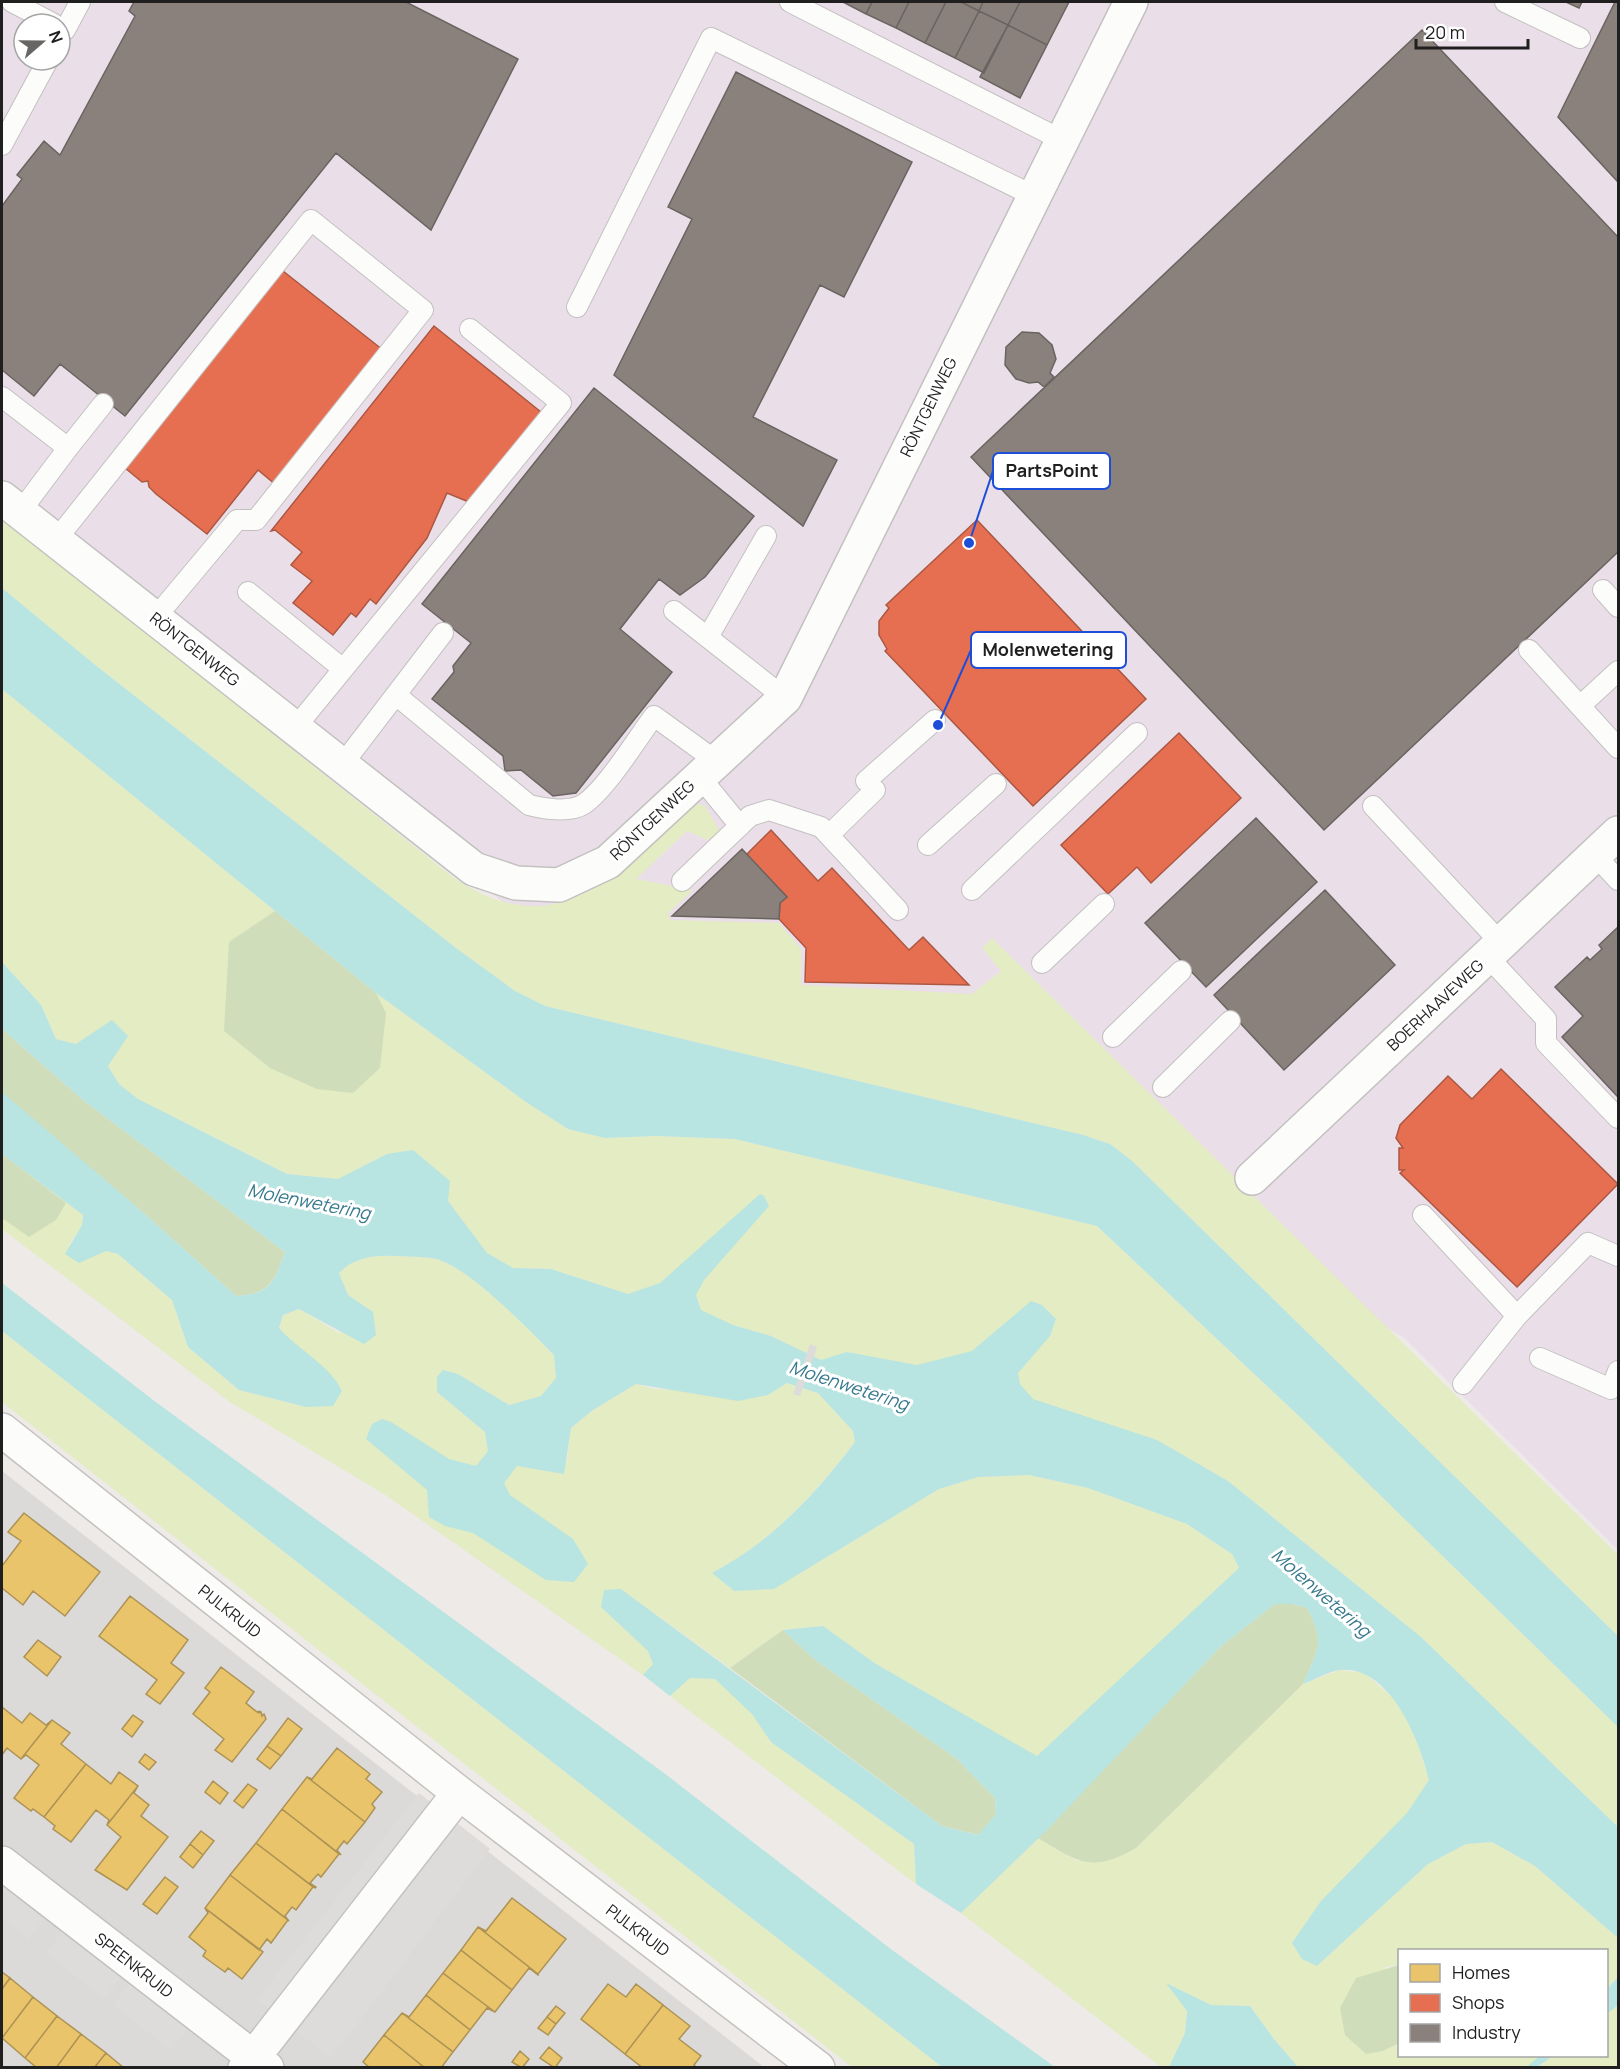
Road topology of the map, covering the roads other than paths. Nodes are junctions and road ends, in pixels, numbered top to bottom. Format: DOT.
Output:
graph roads {
  1 [pos="12,2"];
  2 [pos="790,2"];
  3 [pos="1130,2"];
  4 [pos="1505,2"];
  5 [pos="29,12"];
  6 [pos="1580,38"];
  7 [pos="42,72"];
  8 [pos="1060,139"];
  9 [pos="2,145"];
  10 [pos="1032,195"];
  11 [pos="577,307"];
  12 [pos="470,329"];
  13 [pos="2,398"];
  14 [pos="103,404"];
  15 [pos="68,448"];
  16 [pos="11,505"];
  17 [pos="766,536"];
  18 [pos="56,540"];
  19 [pos="1604,590"];
  20 [pos="248,592"];
  21 [pos="1618,607"];
  22 [pos="674,611"];
  23 [pos="155,618"];
  24 [pos="443,633"];
  25 [pos="708,637"];
  26 [pos="1529,650"];
  27 [pos="343,669"];
  28 [pos="1618,671"];
  29 [pos="396,695"];
  30 [pos="784,698"];
  31 [pos="1580,706"];
  32 [pos="935,720"];
  33 [pos="295,728"];
  34 [pos="1137,733"];
  35 [pos="1618,748"];
  36 [pos="342,765"];
  37 [pos="708,769"];
  38 [pos="996,784"];
  39 [pos="1373,806"];
  40 [pos="740,826"];
  41 [pos="829,835"];
  42 [pos="1607,844"];
  43 [pos="928,845"];
  44 [pos="1618,880"];
  45 [pos="682,881"];
  46 [pos="972,890"];
  47 [pos="1104,904"];
  48 [pos="898,910"];
  49 [pos="1494,950"];
  50 [pos="1042,963"];
  51 [pos="1181,970"];
  52 [pos="1230,1021"];
  53 [pos="1113,1036"];
  54 [pos="1163,1087"];
  55 [pos="1618,1118"];
  56 [pos="1252,1178"];
  57 [pos="1423,1215"];
  58 [pos="1618,1256"];
  59 [pos="1517,1316"];
  60 [pos="1540,1358"];
  61 [pos="1618,1371"];
  62 [pos="1463,1384"];
  63 [pos="2,1430"];
  64 [pos="459,1793"];
  65 [pos="2,1863"];
  66 [pos="255,2064"];
  67 [pos="818,2067"];
  1 -- 5 [label="lane"];
  2 -- 8 [label="lane"];
  3 -- 8 [label="street, RÖNTGENWEG"];
  4 -- 6 [label="lane"];
  7 -- 9 [label="lane"];
  8 -- 10 [label="street, RÖNTGENWEG"];
  10 -- 11 [label="lane"];
  10 -- 30 [label="street, RÖNTGENWEG"];
  12 -- 27 [label="lane"];
  13 -- 15 [label="lane"];
  14 -- 15 [label="lane"];
  15 -- 16 [label="lane"];
  16 -- 18 [label="street, RÖNTGENWEG"];
  17 -- 25 [label="lane"];
  18 -- 23 [label="street, RÖNTGENWEG"];
  18 -- 23 [label="lane"];
  19 -- 21 [label="lane"];
  20 -- 27 [label="lane"];
  22 -- 25 [label="lane"];
  23 -- 33 [label="street, RÖNTGENWEG"];
  24 -- 29 [label="lane"];
  25 -- 30 [label="lane"];
  26 -- 31 [label="lane"];
  27 -- 33 [label="lane"];
  28 -- 31 [label="lane"];
  29 -- 36 [label="lane"];
  29 -- 37 [label="lane"];
  30 -- 37 [label="street, RÖNTGENWEG"];
  31 -- 35 [label="lane"];
  32 -- 41 [label="lane"];
  33 -- 36 [label="street, RÖNTGENWEG"];
  34 -- 46 [label="lane"];
  36 -- 37 [label="street, RÖNTGENWEG"];
  37 -- 40 [label="lane"];
  38 -- 43 [label="lane"];
  39 -- 49 [label="lane"];
  40 -- 41 [label="lane"];
  40 -- 45 [label="lane"];
  41 -- 48 [label="lane"];
  42 -- 44 [label="lane"];
  42 -- 49 [label="street, BOERHAAVEWEG"];
  47 -- 50 [label="lane"];
  49 -- 55 [label="lane"];
  49 -- 56 [label="street, BOERHAAVEWEG"];
  51 -- 53 [label="lane"];
  52 -- 54 [label="lane"];
  57 -- 59 [label="lane"];
  58 -- 59 [label="lane"];
  59 -- 62 [label="lane"];
  60 -- 61 [label="lane"];
  63 -- 64 [label="street, PIJLKRUID"];
  64 -- 66 [label="street"];
  64 -- 67 [label="street, PIJLKRUID"];
  65 -- 66 [label="street, SPEENKRUID"];
}
